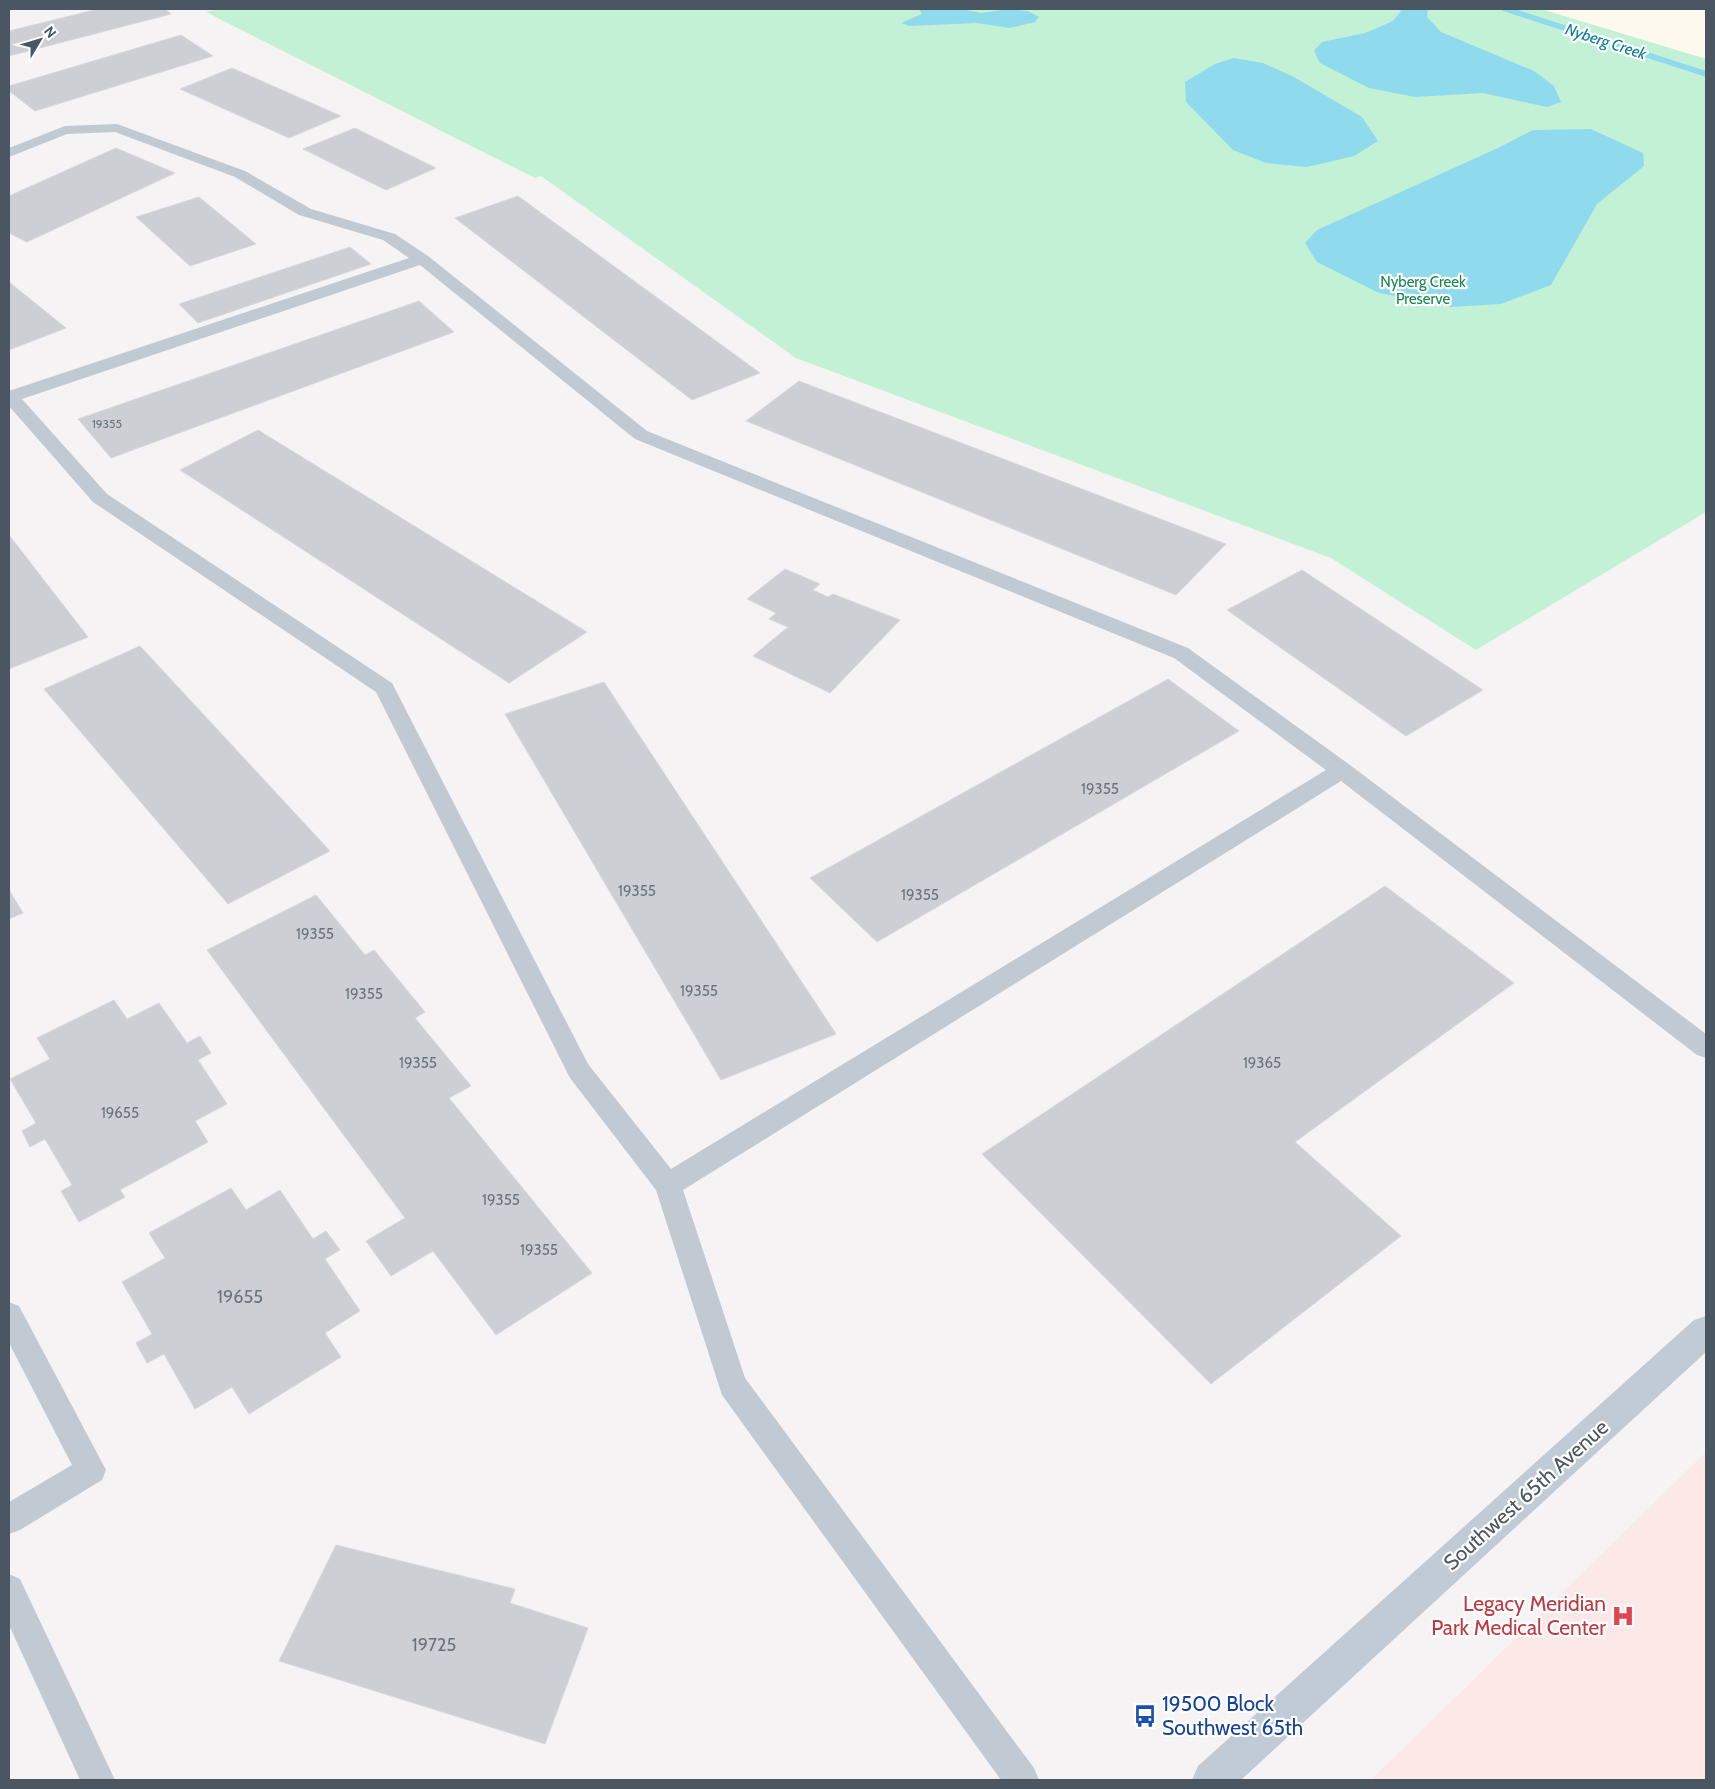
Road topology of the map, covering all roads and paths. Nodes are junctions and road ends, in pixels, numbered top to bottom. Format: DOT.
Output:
graph roads {
  1 [pos="9,153"];
  2 [pos="422,259"];
  3 [pos="10,396"];
  4 [pos="1342,770"];
  5 [pos="1706,1048"];
  6 [pos="668,1185"];
  7 [pos="9,1315"];
  8 [pos="1706,1331"];
  9 [pos="9,1520"];
  10 [pos="9,1590"];
  11 [pos="98,1780"];
  12 [pos="1022,1780"];
  13 [pos="1212,1780"];
  1 -- 2 [label="lane"];
  2 -- 3 [label="lane"];
  2 -- 4 [label="lane"];
  3 -- 6 [label="lane"];
  4 -- 5 [label="lane"];
  4 -- 6 [label="lane"];
  6 -- 12 [label="lane"];
  7 -- 9 [label="lane"];
  8 -- 13 [label="main road, Southwest 65th Avenue"];
  10 -- 11 [label="lane"];
}
